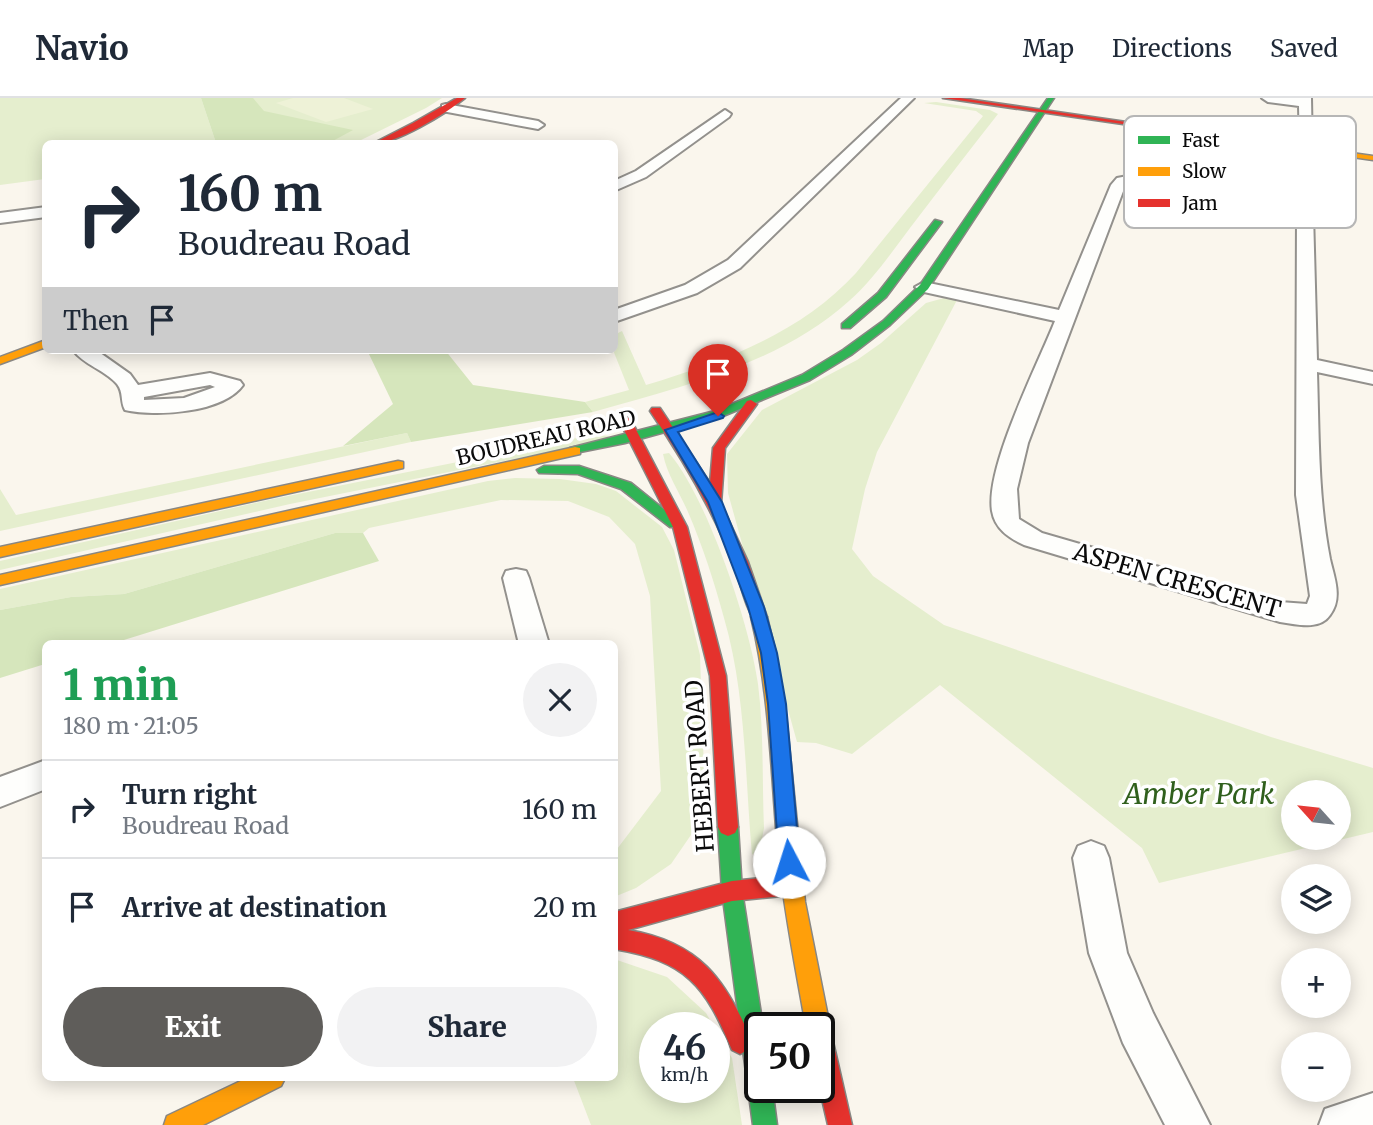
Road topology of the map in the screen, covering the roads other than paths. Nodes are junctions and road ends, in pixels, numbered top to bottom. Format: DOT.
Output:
graph roads {
  1 [pos="462,98"];
  2 [pos="908,98"];
  3 [pos="946,98"];
  4 [pos="1268,98"];
  5 [pos="1305,100"];
  6 [pos="1025,103"];
  7 [pos="1046,105"];
  8 [pos="446,108"];
  9 [pos="725,114"];
  10 [pos="1124,118"];
  11 [pos="1009,124"];
  12 [pos="538,125"];
  13 [pos="383,140"];
  14 [pos="1124,181"];
  15 [pos="618,185"];
  16 [pos="42,213"];
  17 [pos="945,213"];
  18 [pos="0,218"];
  19 [pos="1306,228"];
  20 [pos="924,287"];
  21 [pos="618,312"];
  22 [pos="1065,317"];
  23 [pos="835,334"];
  24 [pos="42,345"];
  25 [pos="89,354"];
  26 [pos="0,361"];
  27 [pos="1307,364"];
  28 [pos="1373,378"];
  29 [pos="133,392"];
  30 [pos="751,404"];
  31 [pos="676,405"];
  32 [pos="656,411"];
  33 [pos="625,419"];
  34 [pos="604,424"];
  35 [pos="671,430"];
  36 [pos="637,439"];
  37 [pos="409,463"];
  38 [pos="504,469"];
  39 [pos="715,502"];
  40 [pos="680,527"];
  41 [pos="0,552"];
  42 [pos="516,578"];
  43 [pos="0,580"];
  44 [pos="533,640"];
  45 [pos="42,776"];
  46 [pos="0,792"];
  47 [pos="1091,858"];
  48 [pos="792,885"];
  49 [pos="732,891"];
  50 [pos="618,922"];
  51 [pos="618,939"];
  52 [pos="815,1012"];
  53 [pos="267,1081"];
  54 [pos="835,1103"];
  55 [pos="1373,1115"];
  56 [pos="764,1123"];
  57 [pos="176,1125"];
  58 [pos="840,1125"];
  59 [pos="1188,1125"];
  60 [pos="1341,1125"];
  1 -- 8 [label="main road"];
  2 -- 21 [label="street"];
  3 -- 6 [label="main road"];
  4 -- 5 [label="street"];
  6 -- 7 [label="main road"];
  6 -- 11 [label="main road"];
  7 -- 10 [label="main road"];
  7 -- 20 [label="main road, BOUDREAU ROAD"];
  8 -- 12 [label="street"];
  8 -- 13 [label="main road"];
  9 -- 15 [label="street"];
  14 -- 22 [label="street, ASPEN CRESCENT"];
  16 -- 18 [label="street"];
  17 -- 23 [label="main road"];
  19 -- 27 [label="street, ASPEN CRESCENT"];
  20 -- 22 [label="street"];
  20 -- 30 [label="main road, BOUDREAU ROAD"];
  22 -- 27 [label="street, ASPEN CRESCENT"];
  24 -- 26 [label="main road"];
  25 -- 29 [label="street"];
  27 -- 28 [label="street"];
  30 -- 35 [label="main road, BOUDREAU ROAD"];
  30 -- 39 [label="main road"];
  31 -- 32 [label="main road, BOUDREAU ROAD"];
  32 -- 33 [label="main road, BOUDREAU ROAD"];
  32 -- 35 [label="main road"];
  33 -- 34 [label="main road, BOUDREAU ROAD"];
  33 -- 36 [label="main road, HEBERT ROAD"];
  35 -- 36 [label="main road, BOUDREAU ROAD"];
  35 -- 39 [label="main road"];
  36 -- 38 [label="main road, BOUDREAU ROAD"];
  36 -- 40 [label="main road, HEBERT ROAD"];
  37 -- 41 [label="main road"];
  38 -- 40 [label="main road"];
  38 -- 43 [label="main road, BOUDREAU ROAD"];
  39 -- 48 [label="main road"];
  40 -- 49 [label="main road, HEBERT ROAD"];
  42 -- 44 [label="street"];
  45 -- 46 [label="street"];
  47 -- 59 [label="street"];
  48 -- 49 [label="main road"];
  48 -- 52 [label="main road"];
  49 -- 50 [label="main road"];
  49 -- 56 [label="main road, HEBERT ROAD"];
  51 -- 56 [label="main road"];
  53 -- 57 [label="main road"];
  54 -- 58 [label="main road"];
  55 -- 60 [label="street"];
}
